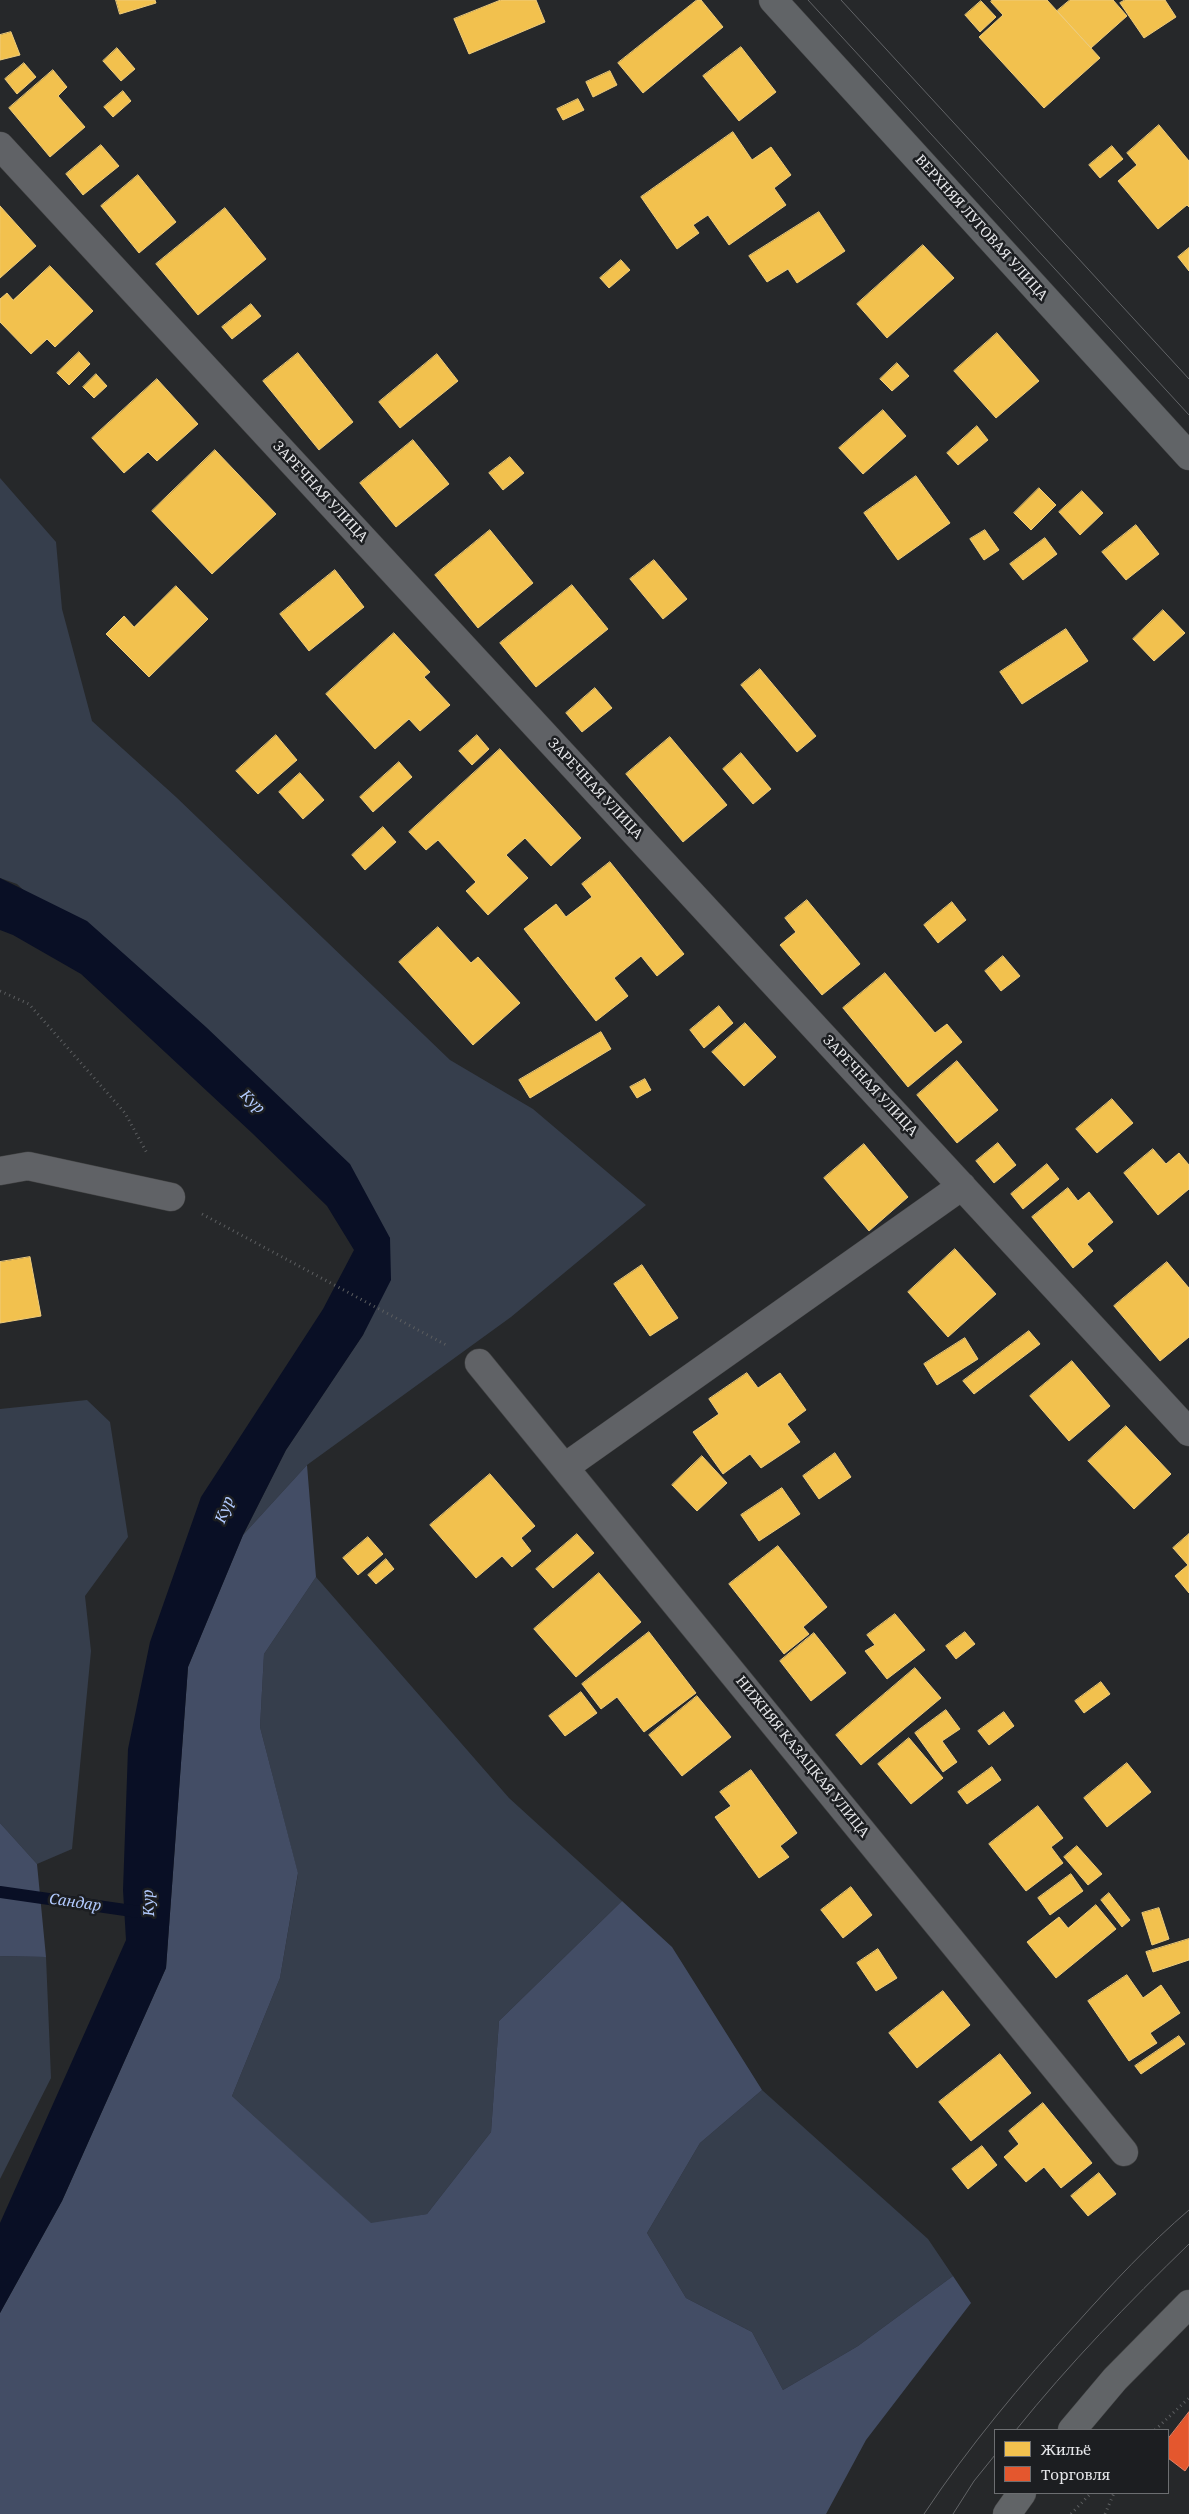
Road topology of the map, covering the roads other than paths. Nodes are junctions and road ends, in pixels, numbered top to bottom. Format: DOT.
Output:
graph roads {
  1 [pos="772,0"];
  2 [pos="0,146"];
  3 [pos="1189,456"];
  4 [pos="0,1171"];
  5 [pos="962,1186"];
  6 [pos="170,1197"];
  7 [pos="479,1363"];
  8 [pos="1189,1432"];
  9 [pos="564,1467"];
  10 [pos="1124,2152"];
  11 [pos="1189,2304"];
  12 [pos="1073,2429"];
  13 [pos="1021,2494"];
  14 [pos="1007,2514"];
  1 -- 3 [label="main road, ВЕРХНЯЯ ЛУГОВАЯ УЛИЦА"];
  2 -- 5 [label="street, ЗАРЕЧНАЯ УЛИЦА"];
  4 -- 6 [label="street"];
  5 -- 8 [label="street, ЗАРЕЧНАЯ УЛИЦА"];
  5 -- 9 [label="street"];
  7 -- 9 [label="street, НИЖНЯЯ КАЗАЦКАЯ УЛИЦА"];
  9 -- 10 [label="street, НИЖНЯЯ КАЗАЦКАЯ УЛИЦА"];
  11 -- 12 [label="main road"];
  13 -- 14 [label="main road"];
}
